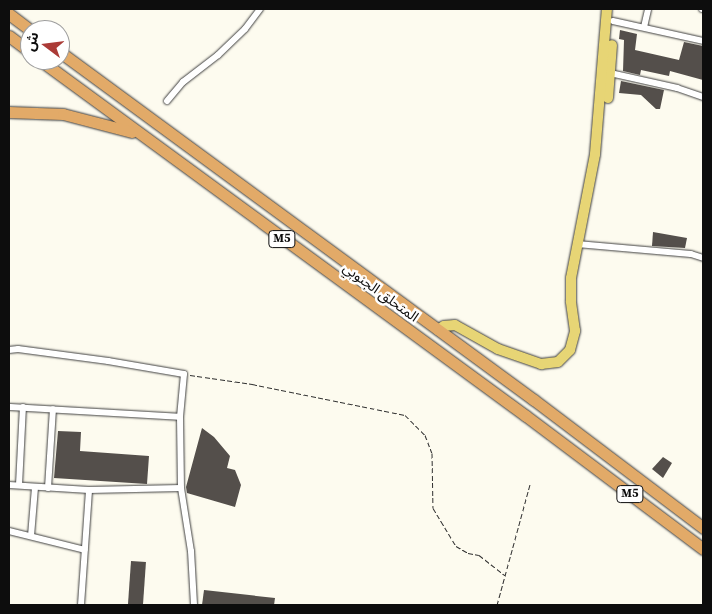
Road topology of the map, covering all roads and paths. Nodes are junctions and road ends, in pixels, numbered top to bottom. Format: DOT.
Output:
graph roads {
  1 [pos="260,9"];
  2 [pos="607,9"];
  3 [pos="614,9"];
  4 [pos="648,9"];
  5 [pos="9,14"];
  6 [pos="613,21"];
  7 [pos="20,22"];
  8 [pos="644,27"];
  9 [pos="9,36"];
  10 [pos="703,41"];
  11 [pos="20,44"];
  12 [pos="70,59"];
  13 [pos="53,70"];
  14 [pos="610,74"];
  15 [pos="703,97"];
  16 [pos="167,101"];
  17 [pos="9,112"];
  18 [pos="140,135"];
  19 [pos="580,244"];
  20 [pos="703,258"];
  21 [pos="438,330"];
  22 [pos="9,350"];
  23 [pos="184,374"];
  24 [pos="9,406"];
  25 [pos="23,407"];
  26 [pos="53,409"];
  27 [pos="180,417"];
  28 [pos="530,484"];
  29 [pos="9,485"];
  30 [pos="18,486"];
  31 [pos="35,487"];
  32 [pos="48,488"];
  33 [pos="180,488"];
  34 [pos="89,490"];
  35 [pos="703,528"];
  36 [pos="9,531"];
  37 [pos="31,536"];
  38 [pos="703,549"];
  39 [pos="85,550"];
  40 [pos="506,575"];
  41 [pos="82,605"];
  42 [pos="194,605"];
  43 [pos="497,605"];
  1 -- 16 [label="street"];
  2 -- 19 [label="main road"];
  3 -- 6 [label="main road"];
  4 -- 8 [label="street"];
  5 -- 7 [label="highway"];
  6 -- 8 [label="street"];
  6 -- 14 [label="main road"];
  8 -- 10 [label="street"];
  9 -- 11 [label="highway"];
  12 -- 21 [label="highway, المتحلق الجنوبي / M5"];
  13 -- 18 [label="highway, المتحلق الجنوبي / M5"];
  14 -- 15 [label="street"];
  14 -- 19 [label="main road"];
  17 -- 18 [label="highway"];
  18 -- 38 [label="highway, المتحلق الجنوبي / M5"];
  19 -- 20 [label="street"];
  19 -- 21 [label="main road"];
  21 -- 35 [label="highway, المتحلق الجنوبي / M5"];
  22 -- 23 [label="street"];
  23 -- 27 [label="street"];
  23 -- 40 [label="path"];
  24 -- 25 [label="street"];
  25 -- 26 [label="street"];
  25 -- 30 [label="street"];
  26 -- 27 [label="street"];
  26 -- 32 [label="street"];
  27 -- 33 [label="street"];
  28 -- 40 [label="path"];
  29 -- 30 [label="street"];
  30 -- 31 [label="street"];
  31 -- 32 [label="street"];
  31 -- 37 [label="street"];
  32 -- 34 [label="street"];
  33 -- 34 [label="street"];
  33 -- 42 [label="street"];
  34 -- 39 [label="street"];
  36 -- 37 [label="street"];
  37 -- 39 [label="street"];
  39 -- 41 [label="street"];
  40 -- 43 [label="path"];
}
